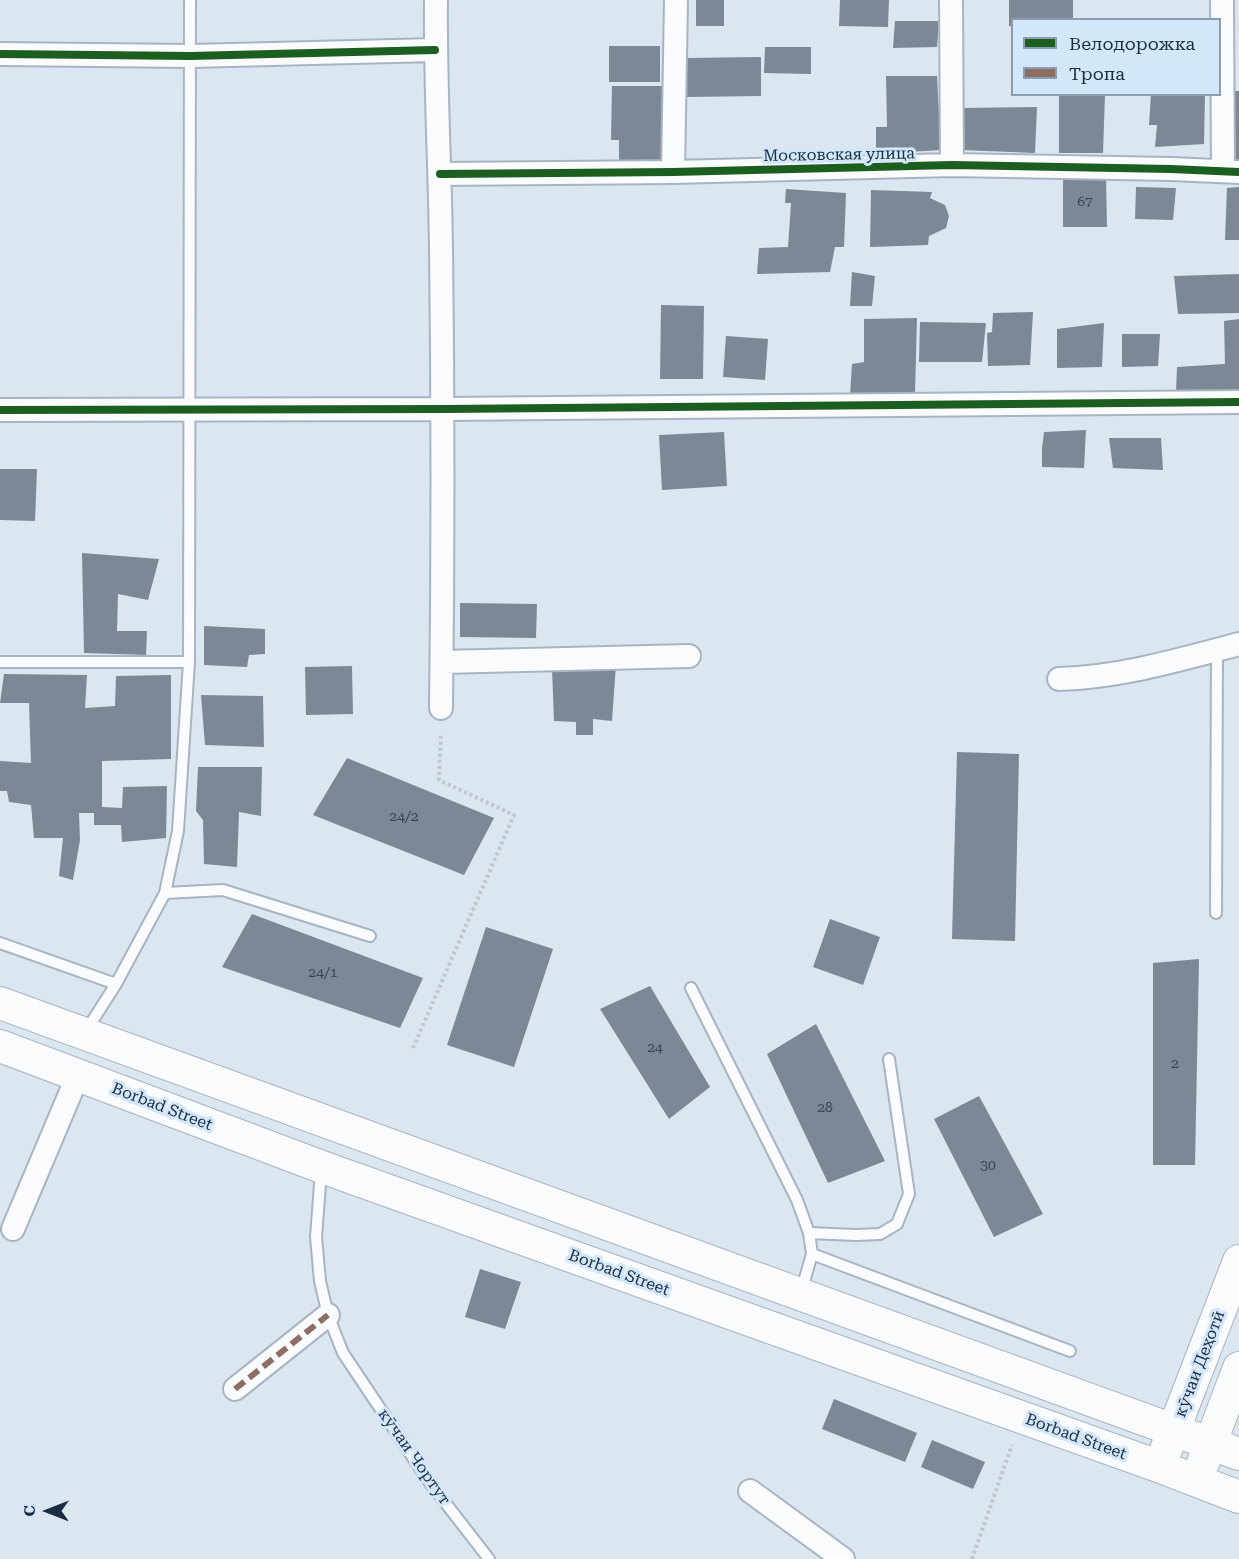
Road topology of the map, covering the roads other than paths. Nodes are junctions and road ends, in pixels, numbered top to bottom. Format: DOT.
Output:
graph roads {
  1 [pos="190,0"];
  2 [pos="436,0"];
  3 [pos="676,0"];
  4 [pos="951,0"];
  5 [pos="1222,0"];
  6 [pos="435,50"];
  7 [pos="0,54"];
  8 [pos="190,56"];
  9 [pos="952,165"];
  10 [pos="674,172"];
  11 [pos="1231,172"];
  12 [pos="440,174"];
  13 [pos="1239,402"];
  14 [pos="0,410"];
  15 [pos="443,410"];
  16 [pos="189,411"];
  17 [pos="1239,644"];
  18 [pos="1217,650"];
  19 [pos="689,656"];
  20 [pos="0,662"];
  21 [pos="189,662"];
  22 [pos="442,662"];
  23 [pos="1059,679"];
  24 [pos="441,708"];
  25 [pos="165,893"];
  26 [pos="1216,913"];
  27 [pos="370,936"];
  28 [pos="0,943"];
  29 [pos="116,984"];
  30 [pos="691,988"];
  31 [pos="0,1003"];
  32 [pos="84,1034"];
  33 [pos="0,1046"];
  34 [pos="889,1059"];
  35 [pos="78,1075"];
  36 [pos="322,1167"];
  37 [pos="14,1229"];
  38 [pos="809,1233"];
  39 [pos="812,1254"];
  40 [pos="1239,1261"];
  41 [pos="800,1295"];
  42 [pos="328,1315"];
  43 [pos="1070,1351"];
  44 [pos="1239,1368"];
  45 [pos="235,1389"];
  46 [pos="1174,1431"];
  47 [pos="1225,1449"];
  48 [pos="1158,1466"];
  49 [pos="1195,1480"];
  50 [pos="750,1491"];
  51 [pos="1239,1497"];
  52 [pos="489,1559"];
  53 [pos="843,1559"];
  1 -- 8 [label="lane"];
  2 -- 6 [label="street"];
  3 -- 10 [label="street"];
  4 -- 9 [label="street"];
  5 -- 11 [label="street"];
  6 -- 8 [label="street"];
  6 -- 12 [label="street"];
  7 -- 8 [label="street"];
  8 -- 16 [label="lane"];
  9 -- 10 [label="street, Московская улица"];
  9 -- 11 [label="street, Московская улица"];
  10 -- 12 [label="street, Московская улица"];
  12 -- 15 [label="street"];
  13 -- 15 [label="street"];
  14 -- 16 [label="street"];
  15 -- 16 [label="street"];
  15 -- 22 [label="street"];
  16 -- 21 [label="lane"];
  17 -- 18 [label="street"];
  18 -- 23 [label="street"];
  18 -- 26 [label="lane"];
  19 -- 22 [label="street"];
  20 -- 21 [label="lane"];
  21 -- 25 [label="lane"];
  22 -- 24 [label="street"];
  25 -- 27 [label="lane"];
  25 -- 29 [label="lane"];
  28 -- 29 [label="lane"];
  29 -- 32 [label="lane"];
  30 -- 38 [label="lane"];
  31 -- 32 [label="main road"];
  32 -- 41 [label="main road"];
  33 -- 35 [label="main road, Borbad Street"];
  34 -- 38 [label="lane"];
  35 -- 36 [label="main road, Borbad Street"];
  35 -- 37 [label="street"];
  36 -- 42 [label="lane, кӯчаи Чортут"];
  36 -- 48 [label="main road, Borbad Street"];
  38 -- 39 [label="lane"];
  39 -- 41 [label="lane"];
  39 -- 43 [label="lane"];
  40 -- 46 [label="main road, кӯчаи Деҳотӣ"];
  41 -- 46 [label="main road"];
  42 -- 45 [label="street"];
  42 -- 52 [label="lane, кӯчаи Чортут"];
  44 -- 47 [label="main road"];
  46 -- 47 [label="main road"];
  46 -- 48 [label="main road, кӯчаи Деҳотӣ"];
  47 -- 49 [label="main road"];
  48 -- 49 [label="main road, Borbad Street"];
  49 -- 51 [label="main road, Borbad Street"];
  50 -- 53 [label="street"];
}
